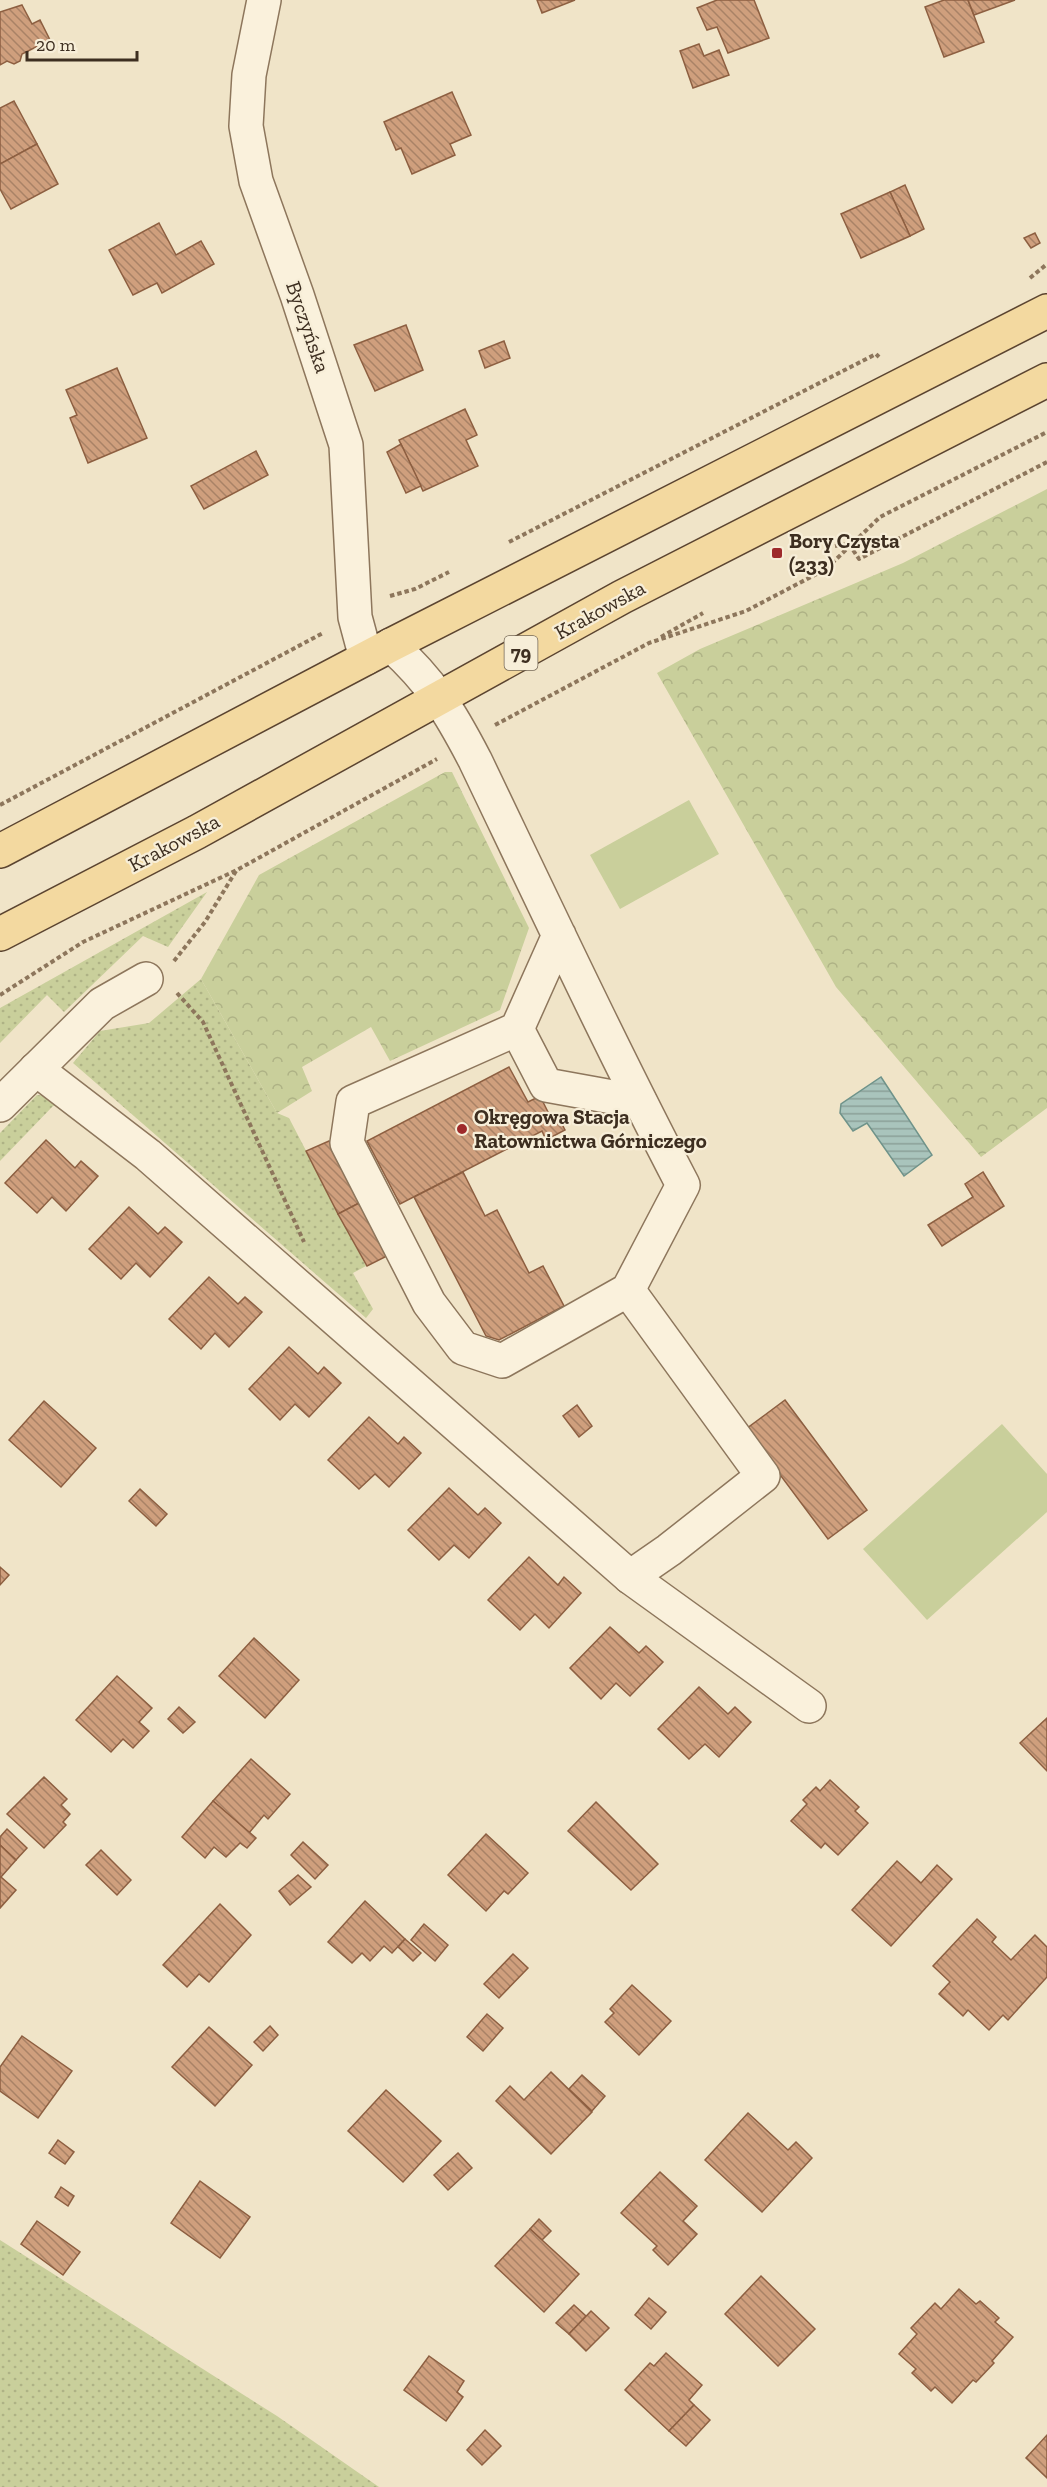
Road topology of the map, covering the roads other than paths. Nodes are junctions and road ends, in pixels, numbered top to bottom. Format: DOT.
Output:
graph roads {
  1 [pos="264,0"];
  2 [pos="1047,311"];
  3 [pos="1047,380"];
  4 [pos="378,652"];
  5 [pos="441,698"];
  6 [pos="0,851"];
  7 [pos="0,934"];
  8 [pos="559,935"];
  9 [pos="146,979"];
  10 [pos="517,1029"];
  11 [pos="36,1069"];
  12 [pos="640,1102"];
  13 [pos="0,1105"];
  14 [pos="628,1290"];
  15 [pos="630,1576"];
  16 [pos="809,1706"];
  1 -- 4 [label="street, Byczyńska"];
  2 -- 4 [label="main road"];
  3 -- 5 [label="main road, Krakowska / 79"];
  4 -- 5 [label="street"];
  4 -- 6 [label="main road"];
  5 -- 7 [label="main road, Krakowska / 79"];
  5 -- 8 [label="street"];
  8 -- 10 [label="street"];
  8 -- 12 [label="street"];
  9 -- 11 [label="street"];
  10 -- 12 [label="street"];
  10 -- 14 [label="street"];
  11 -- 13 [label="street"];
  11 -- 15 [label="street"];
  12 -- 14 [label="street"];
  14 -- 15 [label="street"];
  15 -- 16 [label="street"];
}
